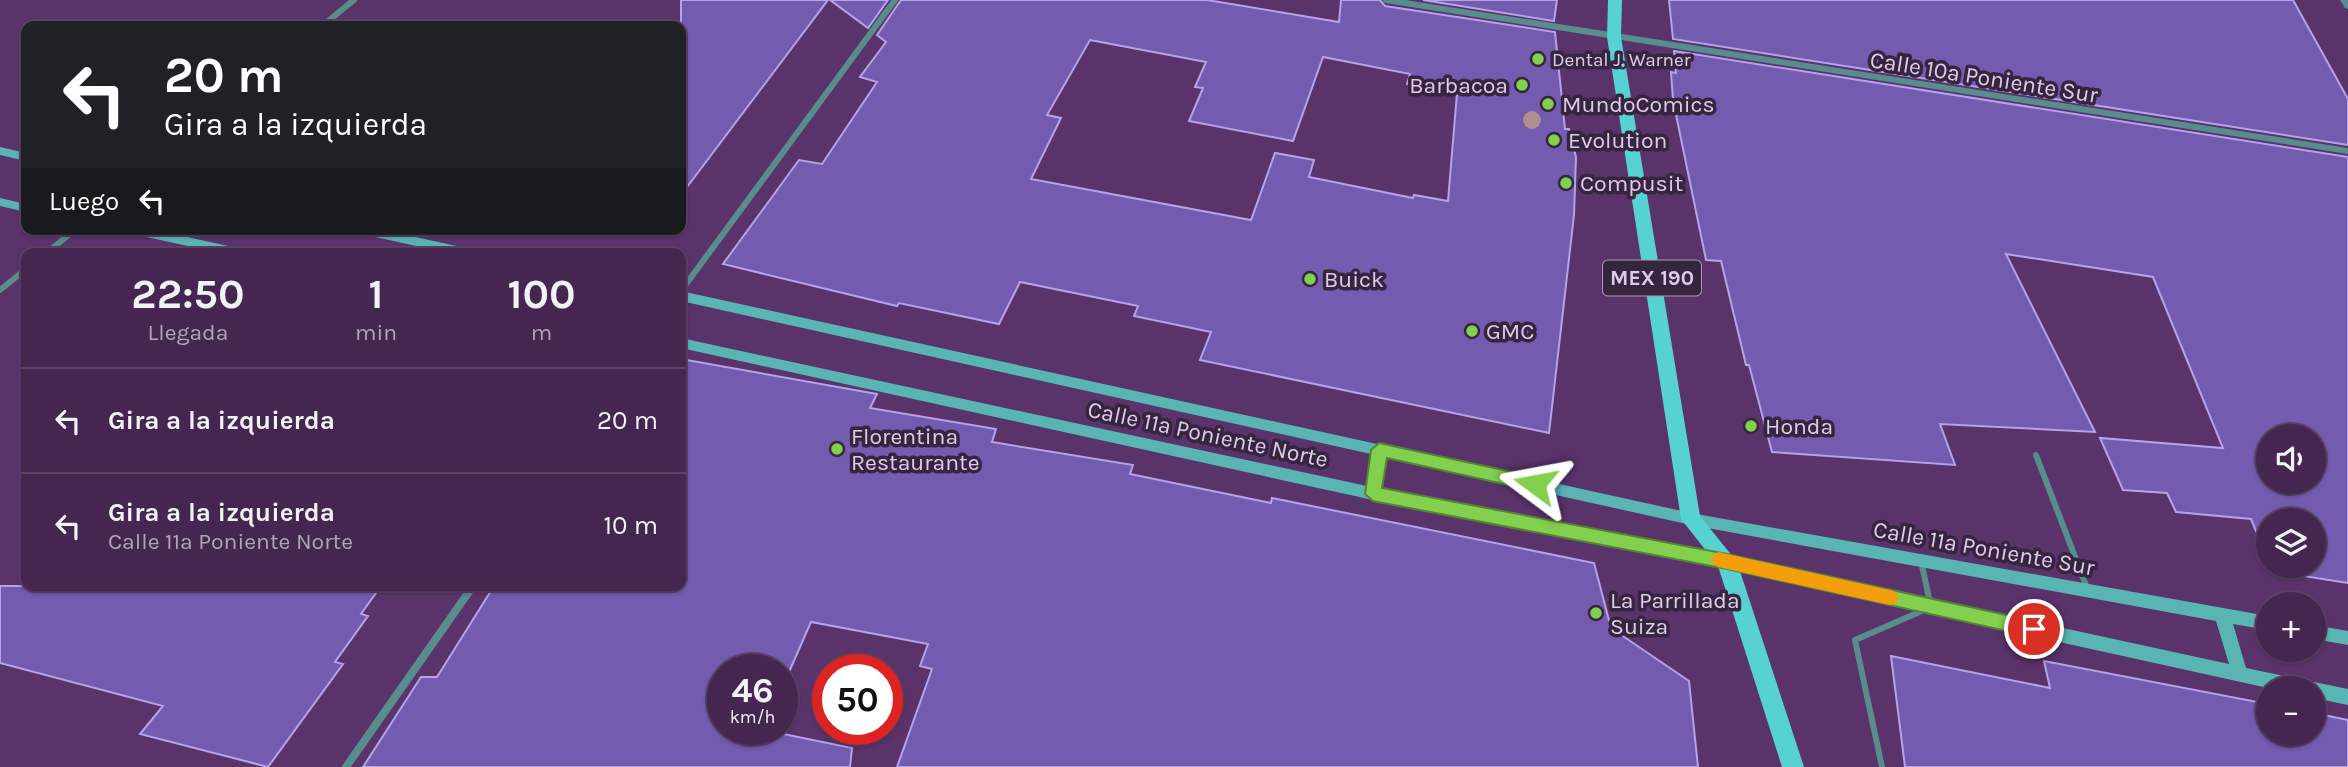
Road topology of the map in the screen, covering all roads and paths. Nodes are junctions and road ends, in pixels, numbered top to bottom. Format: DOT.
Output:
graph roads {
  1 [pos="354,0"];
  2 [pos="895,0"];
  3 [pos="1386,0"];
  4 [pos="1615,0"];
  5 [pos="2345,0"];
  6 [pos="2348,6"];
  7 [pos="328,21"];
  8 [pos="1614,37"];
  9 [pos="0,151"];
  10 [pos="2348,152"];
  11 [pos="21,156"];
  12 [pos="0,202"];
  13 [pos="21,207"];
  14 [pos="69,235"];
  15 [pos="157,235"];
  16 [pos="385,235"];
  17 [pos="52,248"];
  18 [pos="218,248"];
  19 [pos="447,248"];
  20 [pos="21,273"];
  21 [pos="686,284"];
  22 [pos="0,290"];
  23 [pos="686,297"];
  24 [pos="686,344"];
  25 [pos="1379,450"];
  26 [pos="2036,455"];
  27 [pos="1373,494"];
  28 [pos="1691,519"];
  29 [pos="1921,559"];
  30 [pos="1727,562"];
  31 [pos="2088,590"];
  32 [pos="469,591"];
  33 [pos="1931,607"];
  34 [pos="2222,615"];
  35 [pos="2256,622"];
  36 [pos="2326,634"];
  37 [pos="2348,638"];
  38 [pos="2239,674"];
  39 [pos="2256,678"];
  40 [pos="2326,692"];
  41 [pos="2348,697"];
  42 [pos="346,767"];
  43 [pos="1793,767"];
  44 [pos="1882,767"];
  1 -- 7 [label="street"];
  2 -- 21 [label="street"];
  3 -- 8 [label="street, Calle 10a Poniente Sur"];
  4 -- 8 [label="main road, MEX 190"];
  5 -- 6 [label="street"];
  8 -- 10 [label="street, Calle 10a Poniente Sur"];
  8 -- 28 [label="main road, MEX 190"];
  9 -- 11 [label="main road"];
  12 -- 13 [label="main road"];
  14 -- 17 [label="street"];
  15 -- 18 [label="main road"];
  16 -- 19 [label="main road"];
  20 -- 22 [label="street"];
  23 -- 25 [label="main road, Calle 11a Poniente Norte"];
  24 -- 27 [label="main road, Calle 11a Poniente Norte"];
  25 -- 27 [label="main road"];
  25 -- 28 [label="main road, Calle 11a Poniente Norte"];
  26 -- 31 [label="lane"];
  27 -- 30 [label="main road, Calle 11a Poniente Norte"];
  28 -- 29 [label="main road, Calle 11a Poniente Sur"];
  28 -- 30 [label="main road"];
  29 -- 31 [label="main road, Calle 11a Poniente Sur"];
  29 -- 33 [label="lane"];
  30 -- 33 [label="main road"];
  30 -- 43 [label="main road"];
  31 -- 34 [label="main road, Calle 11a Poniente Sur"];
  32 -- 42 [label="street"];
  33 -- 38 [label="main road"];
  33 -- 44 [label="lane"];
  34 -- 35 [label="main road, Calle 11a Poniente Sur"];
  34 -- 38 [label="main road"];
  36 -- 37 [label="main road"];
  38 -- 39 [label="main road"];
  40 -- 41 [label="main road"];
}
